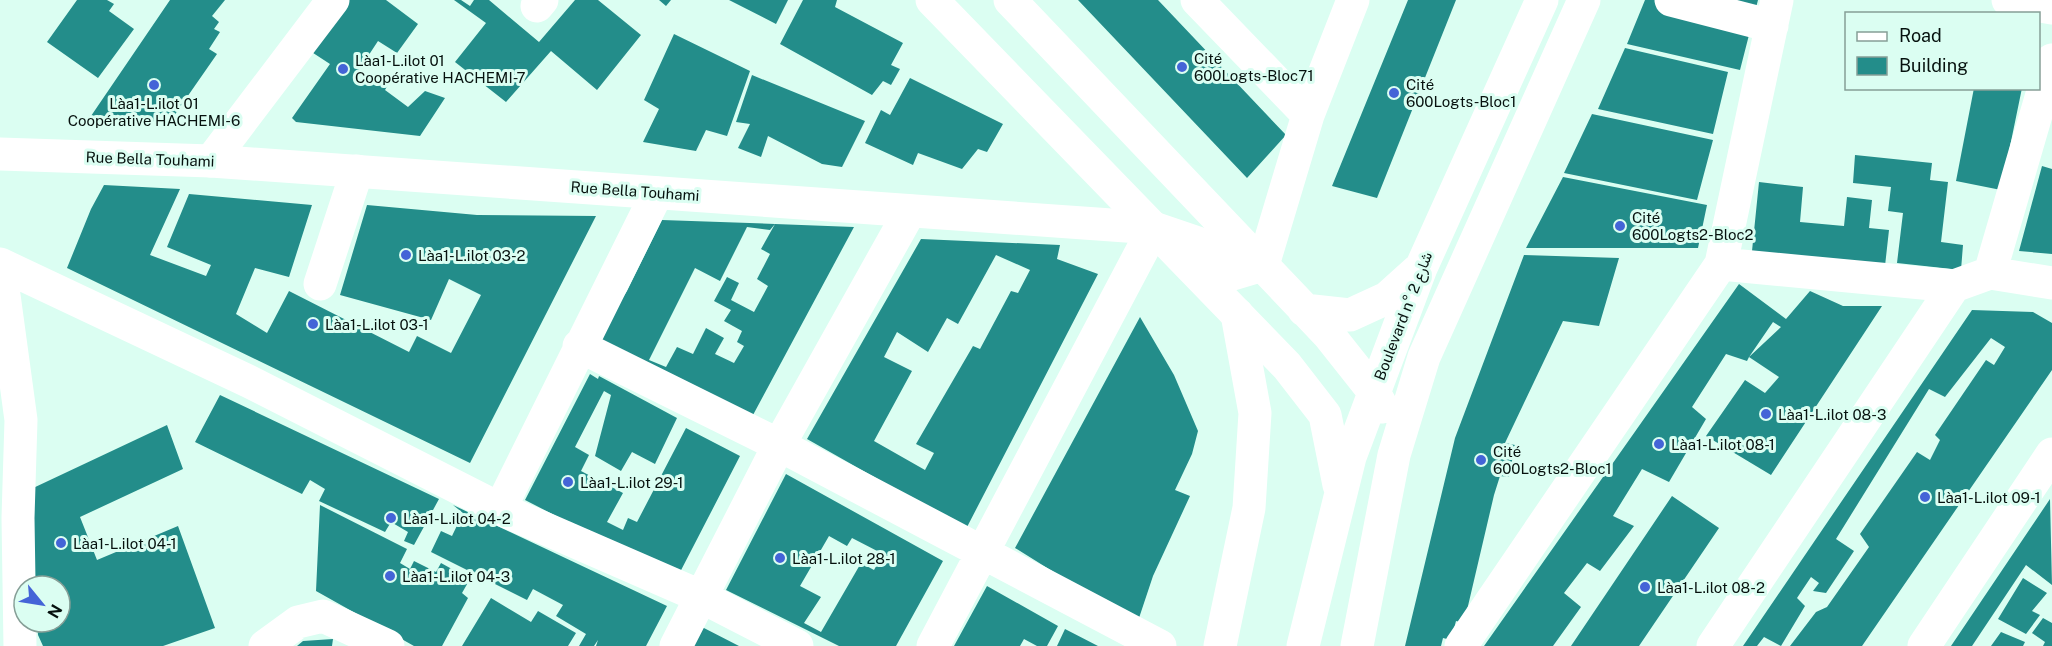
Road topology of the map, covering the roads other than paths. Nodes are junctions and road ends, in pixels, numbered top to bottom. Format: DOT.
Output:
graph roads {
  1 [pos="333,0"];
  2 [pos="932,0"];
  3 [pos="1010,0"];
  4 [pos="1197,0"];
  5 [pos="1353,0"];
  6 [pos="1542,0"];
  7 [pos="1584,0"];
  8 [pos="1671,0"];
  9 [pos="2008,0"];
  10 [pos="2052,8"];
  11 [pos="1774,13"];
  12 [pos="2052,65"];
  13 [pos="1308,115"];
  14 [pos="0,154"];
  15 [pos="211,161"];
  16 [pos="357,171"];
  17 [pos="657,193"];
  18 [pos="910,211"];
  19 [pos="1154,228"];
  20 [pos="1721,264"];
  21 [pos="0,265"];
  22 [pos="1263,266"];
  23 [pos="1421,268"];
  24 [pos="1990,273"];
  25 [pos="1206,282"];
  26 [pos="2052,283"];
  27 [pos="320,284"];
  28 [pos="1954,286"];
  29 [pos="1304,310"];
  30 [pos="1237,314"];
  31 [pos="579,346"];
  32 [pos="1424,357"];
  33 [pos="1306,390"];
  34 [pos="1374,392"];
  35 [pos="779,445"];
  36 [pos="1394,455"];
  37 [pos="2051,457"];
  38 [pos="1340,495"];
  39 [pos="500,509"];
  40 [pos="983,554"];
  41 [pos="702,597"];
  42 [pos="384,645"];
  43 [pos="20,646"];
  44 [pos="265,646"];
  45 [pos="676,646"];
  46 [pos="797,646"];
  47 [pos="933,646"];
  48 [pos="1160,646"];
  49 [pos="1220,646"];
  50 [pos="1303,646"];
  51 [pos="1357,646"];
  52 [pos="1461,646"];
  53 [pos="1713,646"];
  54 [pos="1924,646"];
  1 -- 15 [label="street"];
  2 -- 19 [label="street"];
  3 -- 22 [label="street"];
  4 -- 13 [label="street"];
  5 -- 13 [label="street"];
  6 -- 23 [label="street, Boulevard n° شارع 2"];
  7 -- 32 [label="street"];
  8 -- 11 [label="street"];
  9 -- 10 [label="street"];
  11 -- 20 [label="street"];
  12 -- 24 [label="street"];
  13 -- 22 [label="street"];
  14 -- 15 [label="street, Rue Bella Touhami"];
  15 -- 16 [label="street, Rue Bella Touhami"];
  16 -- 17 [label="street, Rue Bella Touhami"];
  16 -- 27 [label="street"];
  17 -- 18 [label="street, Rue Bella Touhami"];
  17 -- 31 [label="street"];
  18 -- 19 [label="street, Rue Bella Touhami"];
  18 -- 35 [label="street"];
  19 -- 22 [label="street, Rue Bella Touhami"];
  19 -- 25 [label="street"];
  19 -- 40 [label="street"];
  20 -- 28 [label="street"];
  20 -- 52 [label="street"];
  21 -- 39 [label="street"];
  21 -- 43 [label="street"];
  22 -- 25 [label="street"];
  22 -- 29 [label="street"];
  23 -- 29 [label="street"];
  23 -- 34 [label="street, Boulevard n° شارع 2"];
  24 -- 26 [label="street"];
  24 -- 28 [label="street"];
  25 -- 30 [label="street"];
  28 -- 53 [label="street"];
  29 -- 34 [label="street"];
  30 -- 33 [label="street"];
  30 -- 49 [label="street"];
  31 -- 35 [label="street"];
  31 -- 39 [label="street"];
  32 -- 34 [label="street"];
  32 -- 36 [label="street"];
  33 -- 34 [label="street"];
  33 -- 38 [label="street"];
  34 -- 36 [label="street"];
  34 -- 38 [label="street, Boulevard n° شارع 2"];
  35 -- 40 [label="street"];
  35 -- 41 [label="street"];
  36 -- 51 [label="street"];
  37 -- 54 [label="street"];
  38 -- 50 [label="street, Boulevard n° شارع 2"];
  39 -- 41 [label="street"];
  40 -- 47 [label="street"];
  40 -- 48 [label="street"];
  41 -- 45 [label="street"];
  41 -- 46 [label="street"];
  42 -- 44 [label="street"];
}
